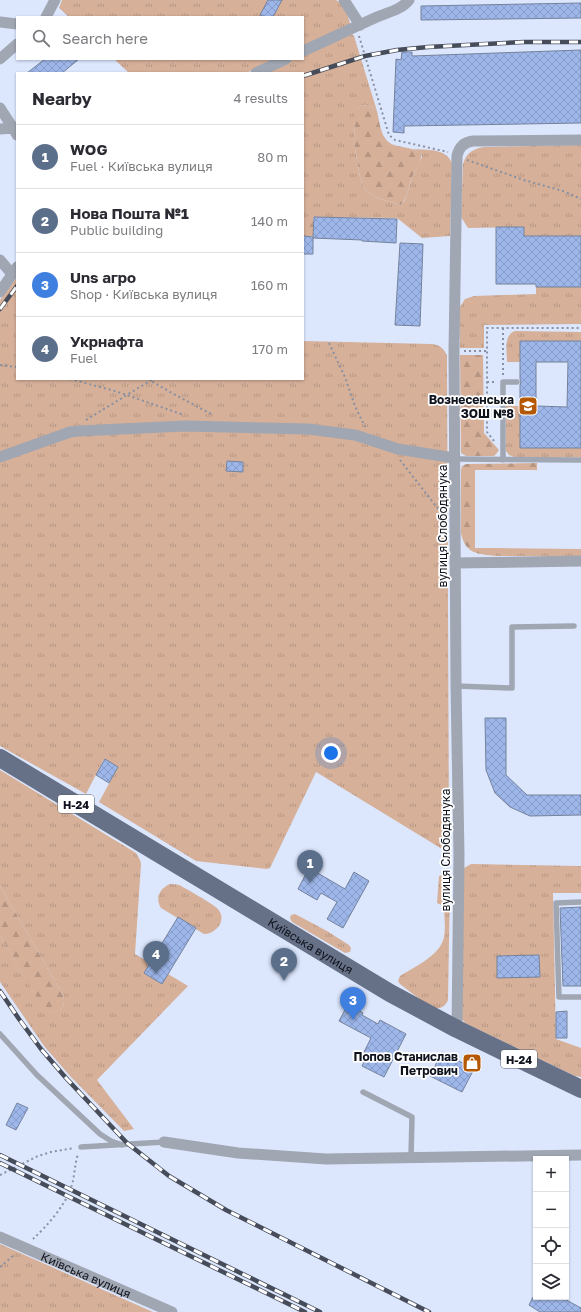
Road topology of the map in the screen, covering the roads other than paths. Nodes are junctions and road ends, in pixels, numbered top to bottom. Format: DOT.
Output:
graph roads {
  1 [pos="55,0"];
  2 [pos="344,0"];
  3 [pos="409,0"];
  4 [pos="47,16"];
  5 [pos="0,22"];
  6 [pos="16,24"];
  7 [pos="358,26"];
  8 [pos="16,45"];
  9 [pos="304,51"];
  10 [pos="0,59"];
  11 [pos="284,60"];
  12 [pos="258,72"];
  13 [pos="0,108"];
  14 [pos="0,129"];
  15 [pos="15,131"];
  16 [pos="581,140"];
  17 [pos="0,260"];
  18 [pos="14,270"];
  19 [pos="0,292"];
  20 [pos="517,382"];
  21 [pos="0,457"];
  22 [pos="455,459"];
  23 [pos="503,460"];
  24 [pos="581,460"];
  25 [pos="581,561"];
  26 [pos="455,563"];
  27 [pos="574,626"];
  28 [pos="456,686"];
  29 [pos="0,758"];
  30 [pos="581,902"];
  31 [pos="581,997"];
  32 [pos="457,1029"];
  33 [pos="0,1034"];
  34 [pos="581,1088"];
  35 [pos="362,1092"];
  36 [pos="164,1142"];
  37 [pos="122,1145"];
  38 [pos="81,1147"];
  39 [pos="581,1155"];
  40 [pos="411,1157"];
  41 [pos="0,1237"];
  42 [pos="172,1312"];
  1 -- 4 [label="street"];
  2 -- 7 [label="street"];
  3 -- 7 [label="street"];
  5 -- 6 [label="street"];
  7 -- 9 [label="street"];
  8 -- 10 [label="street"];
  11 -- 12 [label="street"];
  13 -- 15 [label="street"];
  14 -- 15 [label="street"];
  16 -- 22 [label="street, вулиця Слободянука"];
  17 -- 18 [label="street"];
  18 -- 19 [label="street"];
  20 -- 23 [label="lane"];
  21 -- 22 [label="street"];
  22 -- 23 [label="lane"];
  22 -- 26 [label="street, вулиця Слободянука"];
  23 -- 24 [label="lane"];
  25 -- 26 [label="street"];
  26 -- 28 [label="street, вулиця Слободянука"];
  27 -- 28 [label="lane"];
  28 -- 32 [label="street, вулиця Слободянука"];
  29 -- 32 [label="main road, Київська вулиця / Н-24"];
  30 -- 31 [label="lane"];
  32 -- 34 [label="main road, Київська вулиця / Н-24"];
  33 -- 37 [label="lane"];
  35 -- 40 [label="lane"];
  36 -- 37 [label="lane"];
  36 -- 40 [label="street"];
  37 -- 38 [label="lane"];
  39 -- 40 [label="street"];
  41 -- 42 [label="street, Київська вулиця"];
}
